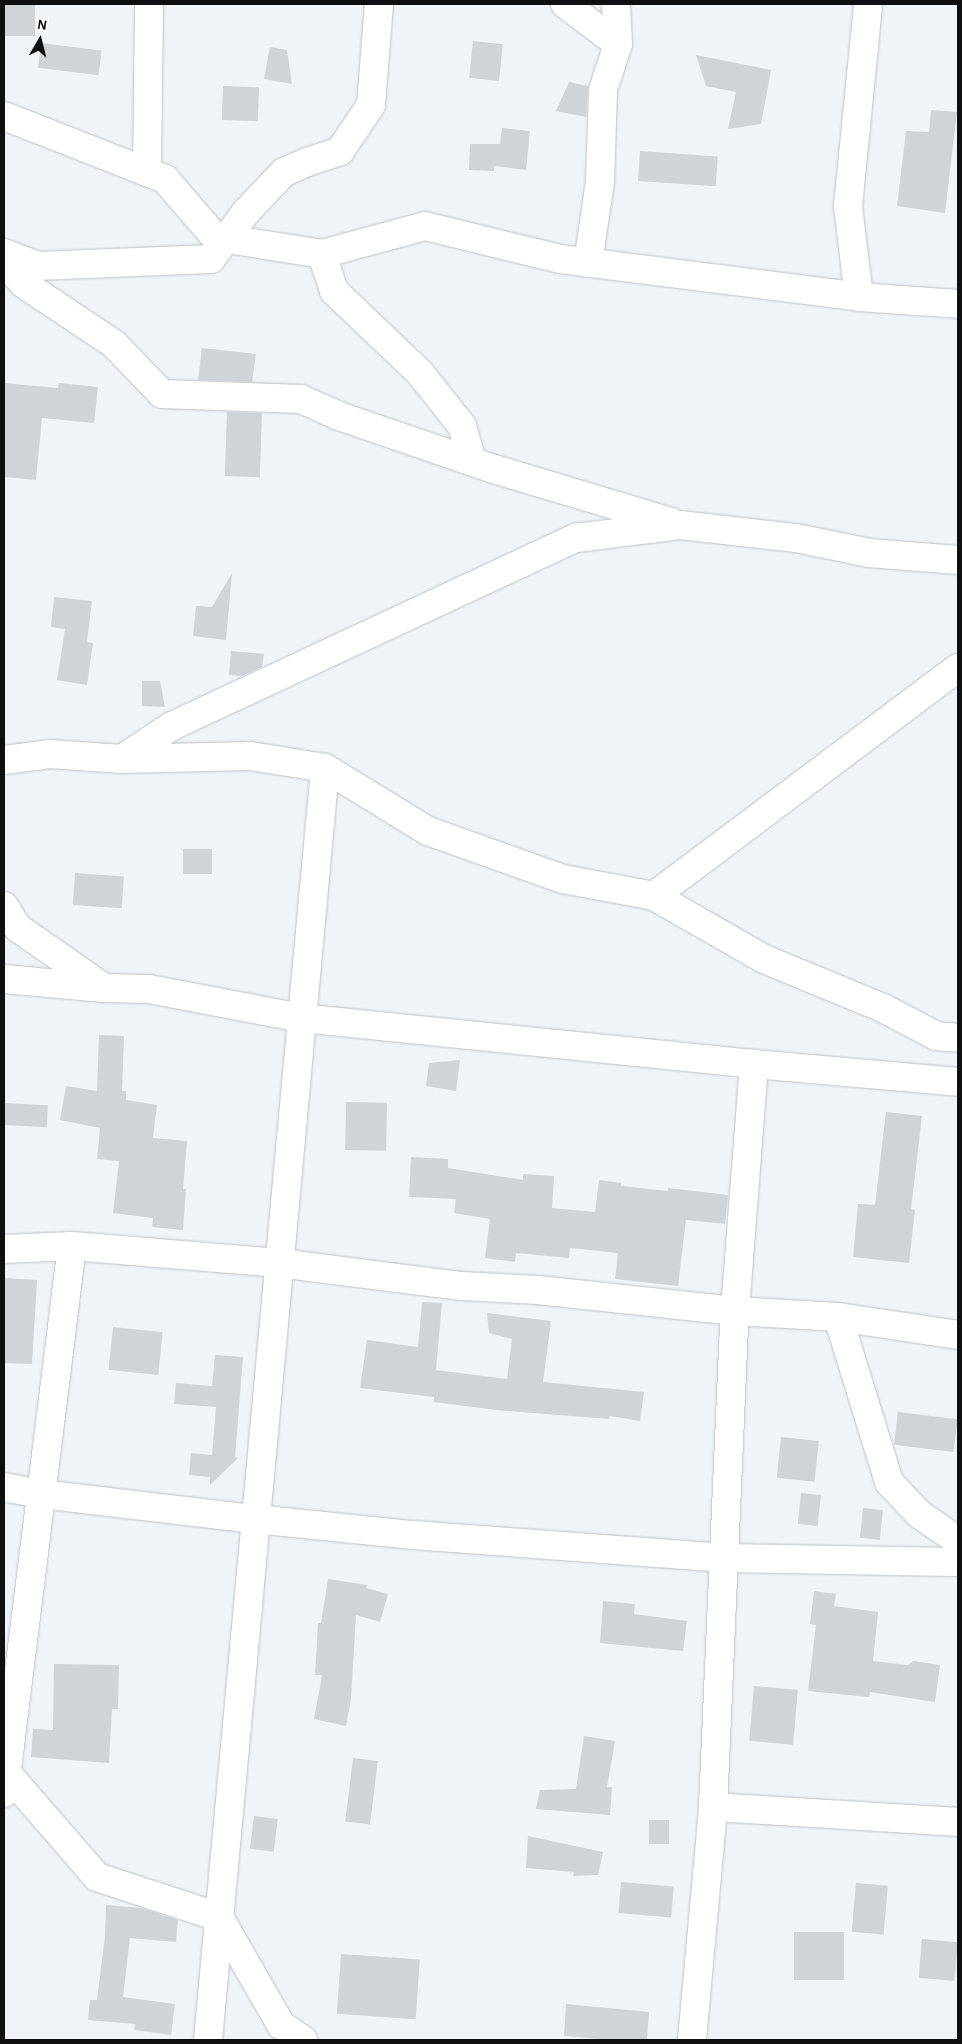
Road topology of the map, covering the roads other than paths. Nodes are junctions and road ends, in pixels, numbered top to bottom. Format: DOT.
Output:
graph roads {
  1 [pos="149,4"];
  2 [pos="379,4"];
  3 [pos="565,4"];
  4 [pos="616,4"];
  5 [pos="868,4"];
  6 [pos="618,44"];
  7 [pos="4,116"];
  8 [pos="146,172"];
  9 [pos="225,239"];
  10 [pos="4,253"];
  11 [pos="322,254"];
  12 [pos="4,263"];
  13 [pos="588,263"];
  14 [pos="859,297"];
  15 [pos="958,304"];
  16 [pos="472,461"];
  17 [pos="680,524"];
  18 [pos="958,560"];
  19 [pos="958,668"];
  20 [pos="122,759"];
  21 [pos="4,760"];
  22 [pos="326,768"];
  23 [pos="654,896"];
  24 [pos="4,906"];
  25 [pos="4,979"];
  26 [pos="104,988"];
  27 [pos="301,1018"];
  28 [pos="958,1038"];
  29 [pos="754,1064"];
  30 [pos="958,1082"];
  31 [pos="72,1246"];
  32 [pos="4,1249"];
  33 [pos="279,1263"];
  34 [pos="735,1311"];
  35 [pos="838,1316"];
  36 [pos="958,1335"];
  37 [pos="4,1487"];
  38 [pos="41,1494"];
  39 [pos="255,1520"];
  40 [pos="958,1540"];
  41 [pos="725,1558"];
  42 [pos="958,1562"];
  43 [pos="5,1783"];
  44 [pos="713,1807"];
  45 [pos="958,1822"];
  46 [pos="219,1917"];
  47 [pos="208,2040"];
  48 [pos="304,2040"];
  49 [pos="692,2040"];
  1 -- 8 [label="street"];
  2 -- 9 [label="street"];
  3 -- 6 [label="street"];
  4 -- 6 [label="street"];
  5 -- 14 [label="street"];
  6 -- 13 [label="street"];
  7 -- 8 [label="street"];
  8 -- 9 [label="street"];
  9 -- 10 [label="street"];
  9 -- 11 [label="street"];
  11 -- 13 [label="street"];
  11 -- 16 [label="street"];
  12 -- 16 [label="street"];
  13 -- 14 [label="street"];
  14 -- 15 [label="street"];
  16 -- 17 [label="street"];
  17 -- 18 [label="street"];
  17 -- 20 [label="street"];
  19 -- 23 [label="street"];
  20 -- 21 [label="street"];
  20 -- 22 [label="street"];
  22 -- 23 [label="street"];
  22 -- 27 [label="street"];
  23 -- 28 [label="street"];
  24 -- 26 [label="street"];
  25 -- 26 [label="street"];
  26 -- 27 [label="street"];
  27 -- 29 [label="street"];
  27 -- 33 [label="street"];
  29 -- 30 [label="street"];
  29 -- 34 [label="street"];
  31 -- 32 [label="street"];
  31 -- 33 [label="street"];
  31 -- 38 [label="street"];
  33 -- 34 [label="street"];
  33 -- 39 [label="street"];
  34 -- 35 [label="street"];
  34 -- 41 [label="street"];
  35 -- 36 [label="street"];
  35 -- 40 [label="street"];
  37 -- 38 [label="street"];
  38 -- 39 [label="street"];
  38 -- 43 [label="street"];
  39 -- 41 [label="street"];
  39 -- 46 [label="street"];
  41 -- 42 [label="street"];
  41 -- 44 [label="street"];
  43 -- 46 [label="street"];
  44 -- 45 [label="street"];
  44 -- 49 [label="street"];
  46 -- 47 [label="street"];
  46 -- 48 [label="street"];
}
